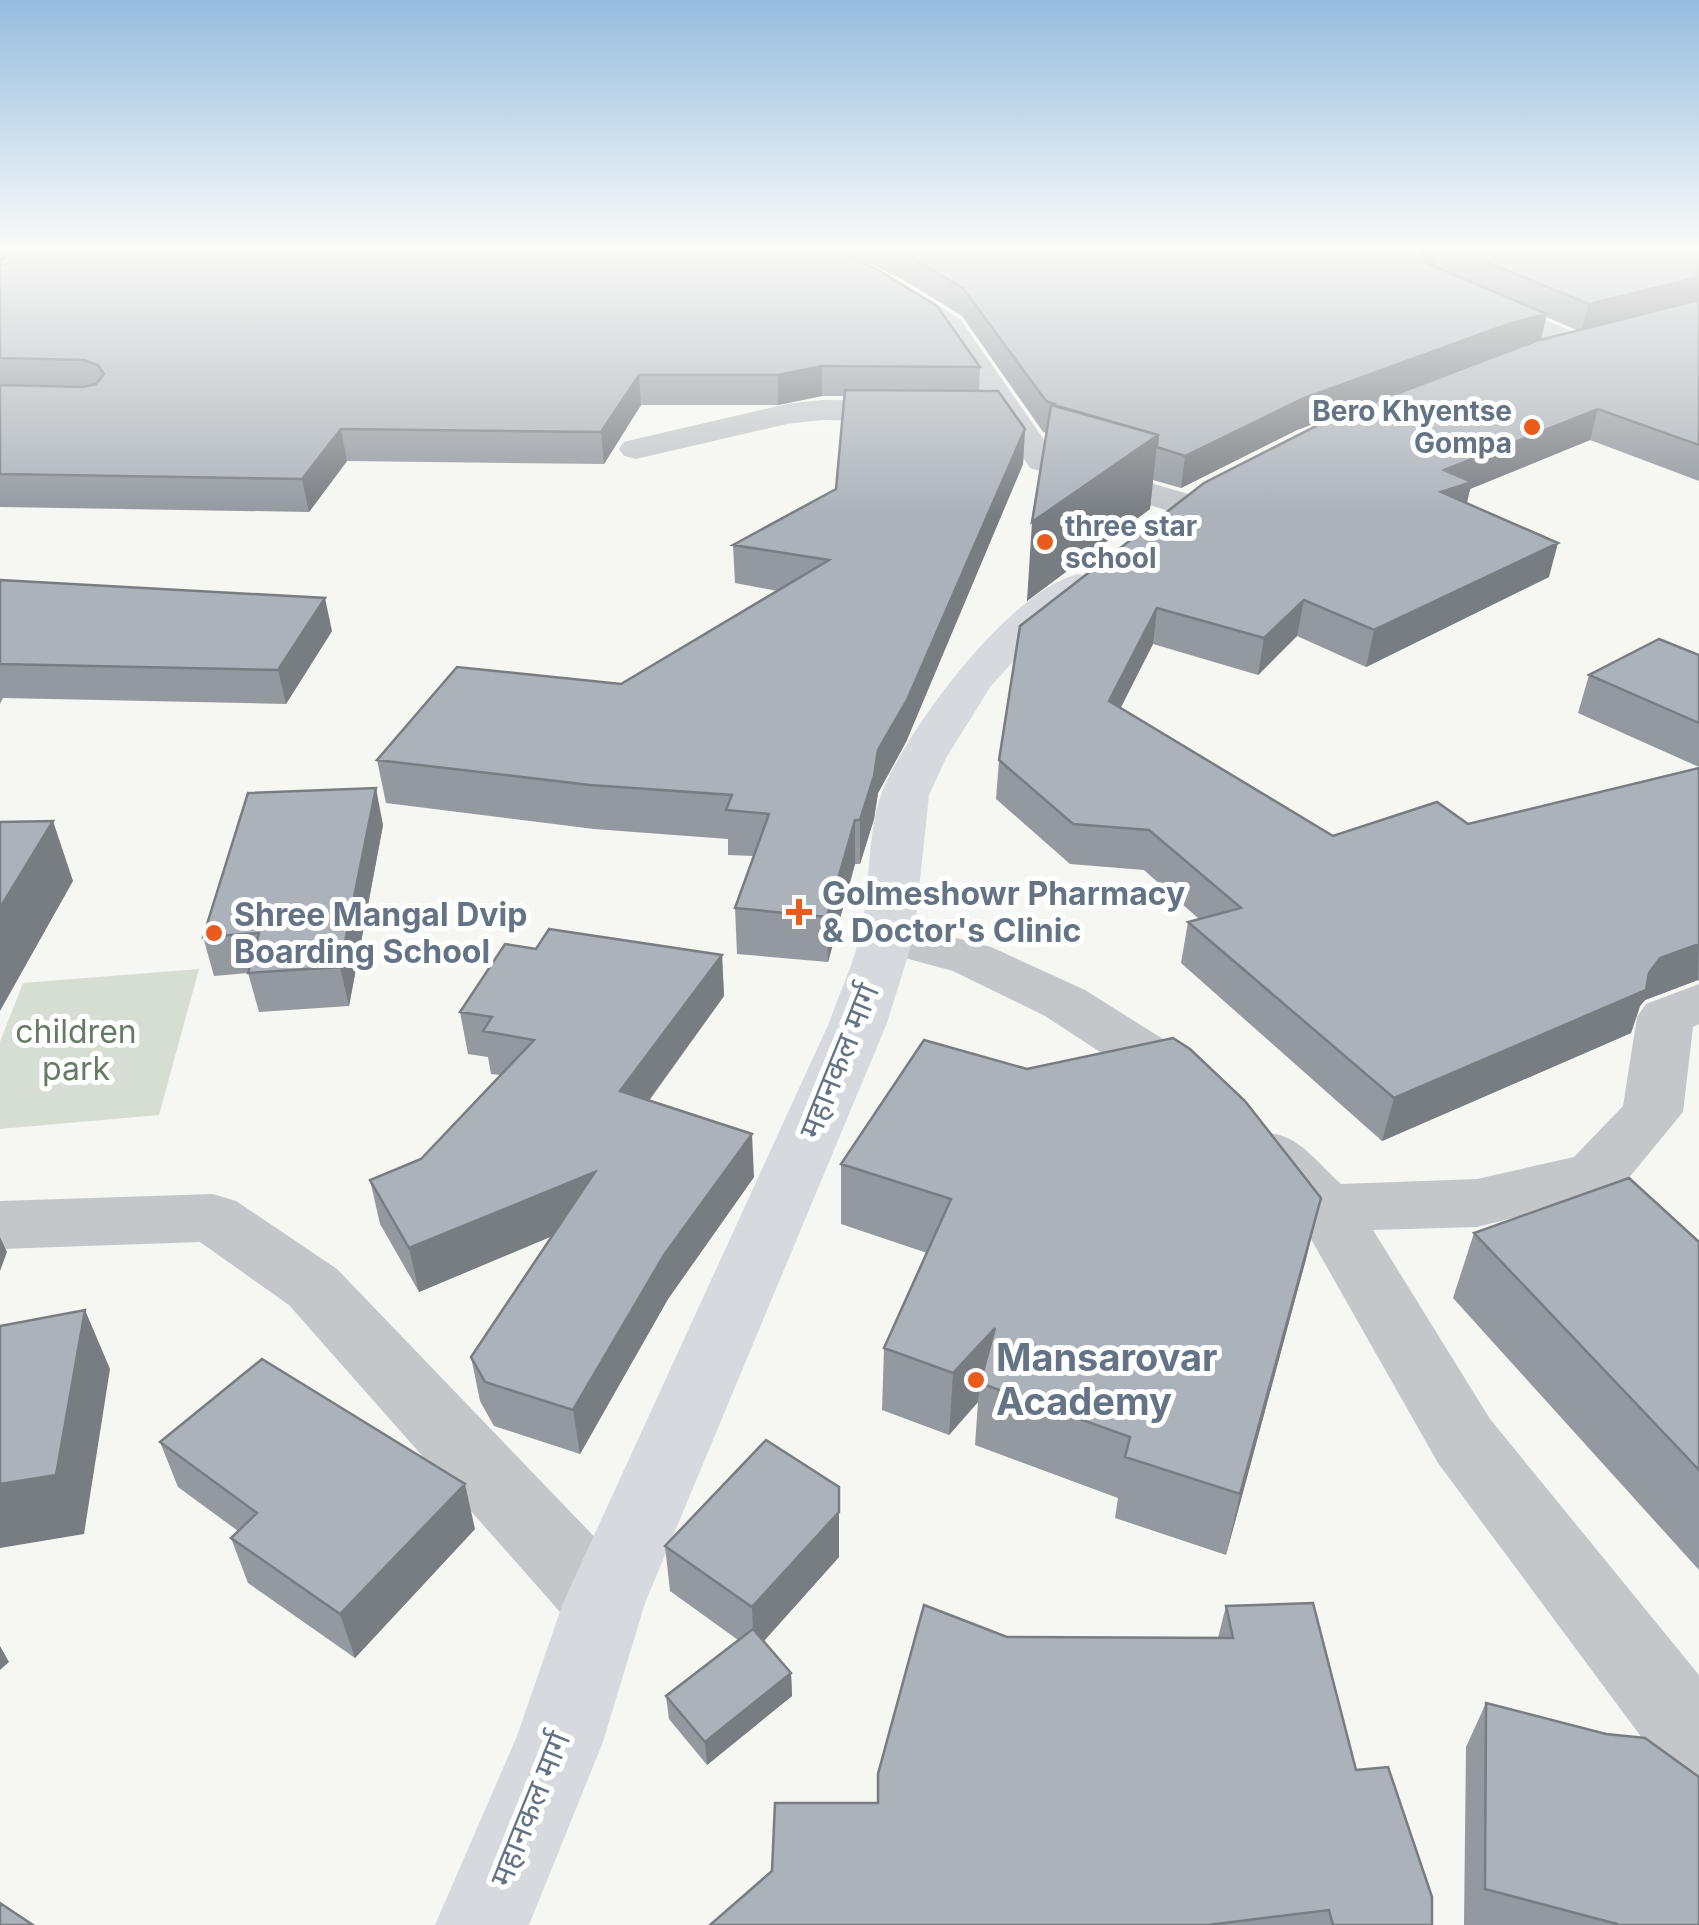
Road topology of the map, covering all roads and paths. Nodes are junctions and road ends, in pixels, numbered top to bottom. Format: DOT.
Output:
graph roads {
  1 [pos="957,336"];
  2 [pos="1598,336"];
  3 [pos="1605,338"];
  4 [pos="1500,368"];
  5 [pos="1008,411"];
  6 [pos="636,449"];
  7 [pos="1209,493"];
  8 [pos="887,936"];
  9 [pos="1699,1002"];
  10 [pos="1326,1208"];
  11 [pos="0,1225"];
  12 [pos="604,1603"];
  13 [pos="1699,1743"];
  14 [pos="482,1925"];
  1 -- 5 [label="street"];
  2 -- 3 [label="street"];
  3 -- 4 [label="main road"];
  5 -- 6 [label="street"];
  5 -- 7 [label="street"];
  7 -- 8 [label="main road, महानकल मार्ग"];
  8 -- 10 [label="street"];
  8 -- 12 [label="main road, महानकल मार्ग"];
  9 -- 10 [label="street"];
  10 -- 13 [label="street"];
  11 -- 12 [label="street"];
  12 -- 14 [label="main road, महानकल मार्ग"];
}
